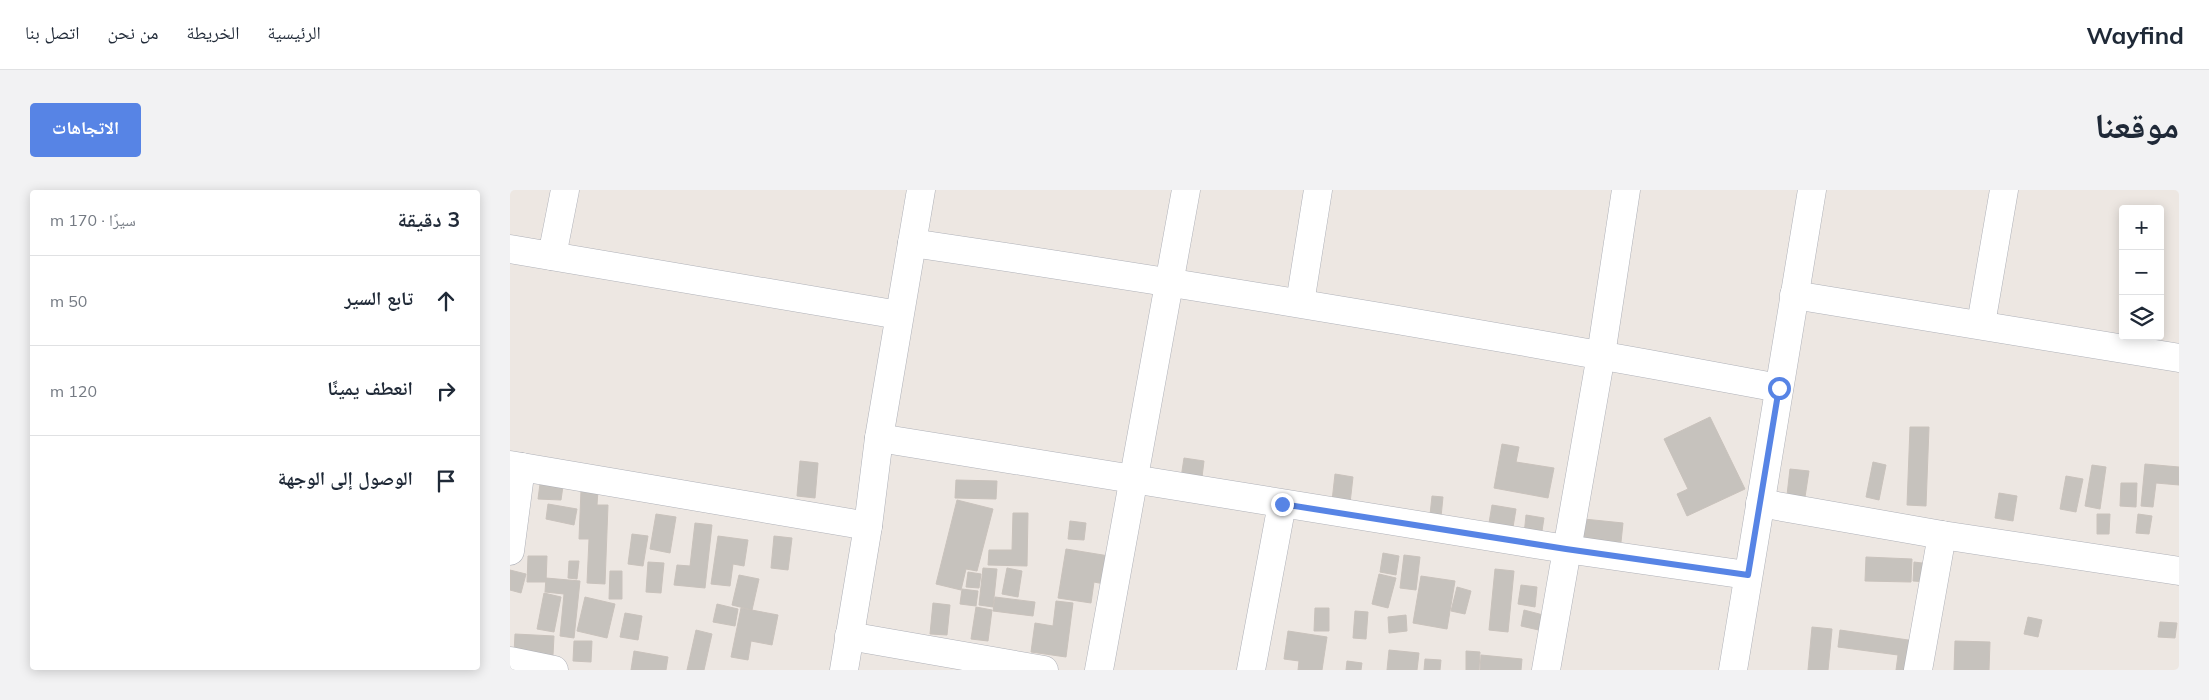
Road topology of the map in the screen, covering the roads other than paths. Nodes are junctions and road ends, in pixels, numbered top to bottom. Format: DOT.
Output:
graph roads {
  1 [pos="564,190"];
  2 [pos="921,190"];
  3 [pos="1186,190"];
  4 [pos="1318,190"];
  5 [pos="1626,190"];
  6 [pos="1812,190"];
  7 [pos="2004,190"];
  8 [pos="912,243"];
  9 [pos="510,249"];
  10 [pos="552,256"];
  11 [pos="1170,282"];
  12 [pos="1794,295"];
  13 [pos="1300,304"];
  14 [pos="900,315"];
  15 [pos="1981,324"];
  16 [pos="1601,355"];
  17 [pos="2179,358"];
  18 [pos="1779,388"];
  19 [pos="879,438"];
  20 [pos="516,466"];
  21 [pos="1133,480"];
  22 [pos="1760,503"];
  23 [pos="1282,504"];
  24 [pos="868,526"];
  25 [pos="1942,535"];
  26 [pos="1566,549"];
  27 [pos="510,552"];
  28 [pos="2179,571"];
  29 [pos="1748,575"];
  30 [pos="849,636"];
  31 [pos="510,662"];
  32 [pos="554,670"];
  33 [pos="844,670"];
  34 [pos="1044,670"];
  35 [pos="1099,670"];
  36 [pos="1251,670"];
  37 [pos="1546,670"];
  38 [pos="1733,670"];
  39 [pos="1918,670"];
  1 -- 10 [label="street"];
  2 -- 8 [label="street"];
  3 -- 11 [label="street"];
  4 -- 13 [label="street"];
  5 -- 16 [label="street"];
  6 -- 12 [label="street"];
  7 -- 15 [label="street"];
  8 -- 11 [label="street"];
  8 -- 14 [label="street"];
  9 -- 10 [label="street"];
  10 -- 14 [label="street"];
  11 -- 13 [label="street"];
  11 -- 21 [label="street"];
  12 -- 15 [label="street"];
  12 -- 18 [label="street"];
  13 -- 16 [label="street"];
  14 -- 19 [label="street"];
  15 -- 17 [label="street"];
  16 -- 18 [label="street"];
  16 -- 26 [label="street"];
  18 -- 22 [label="street"];
  19 -- 21 [label="street"];
  19 -- 24 [label="street"];
  20 -- 24 [label="street"];
  20 -- 27 [label="street"];
  21 -- 23 [label="street"];
  21 -- 35 [label="street"];
  22 -- 25 [label="street"];
  22 -- 29 [label="street"];
  23 -- 26 [label="street"];
  23 -- 36 [label="street"];
  24 -- 30 [label="street"];
  25 -- 28 [label="street"];
  25 -- 39 [label="street"];
  26 -- 29 [label="street"];
  26 -- 37 [label="street"];
  29 -- 38 [label="street"];
  30 -- 33 [label="street"];
  30 -- 34 [label="street"];
  31 -- 32 [label="street"];
}
